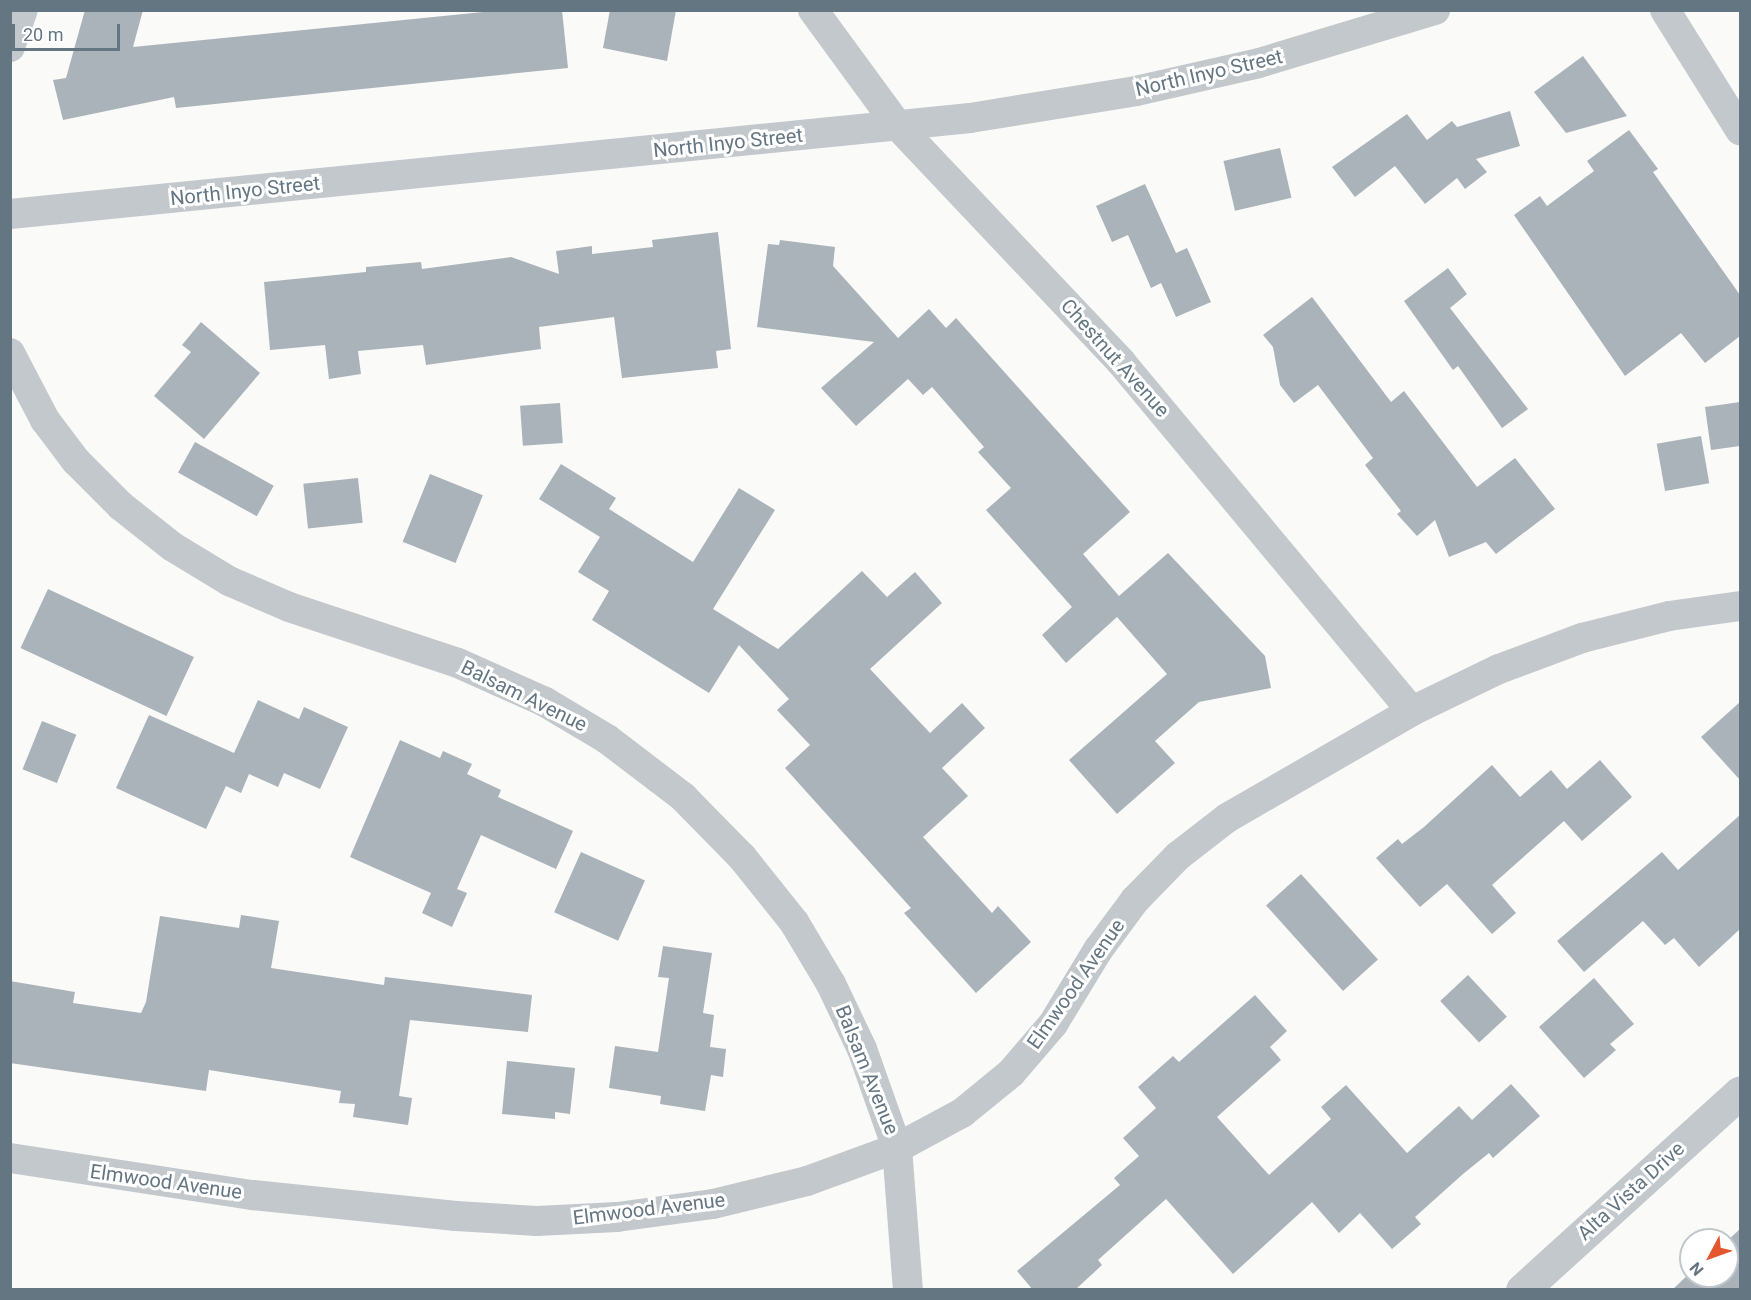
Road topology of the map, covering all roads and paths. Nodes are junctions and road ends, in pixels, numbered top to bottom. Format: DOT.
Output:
graph roads {
  1 [pos="23,10"];
  2 [pos="813,10"];
  3 [pos="1435,10"];
  4 [pos="1665,10"];
  5 [pos="10,47"];
  6 [pos="898,126"];
  7 [pos="1740,130"];
  8 [pos="10,214"];
  9 [pos="10,353"];
  10 [pos="1740,606"];
  11 [pos="1412,711"];
  12 [pos="1740,1092"];
  13 [pos="897,1148"];
  14 [pos="10,1158"];
  15 [pos="908,1290"];
  16 [pos="1522,1290"];
  1 -- 5 [label="street"];
  2 -- 6 [label="street, Chestnut Avenue"];
  3 -- 6 [label="street, North Inyo Street"];
  4 -- 7 [label="street"];
  6 -- 8 [label="street, North Inyo Street"];
  6 -- 11 [label="street, Chestnut Avenue"];
  9 -- 13 [label="street, Balsam Avenue"];
  10 -- 11 [label="street, Elmwood Avenue"];
  11 -- 13 [label="street, Elmwood Avenue"];
  12 -- 16 [label="street, Alta Vista Drive"];
  13 -- 14 [label="street, Elmwood Avenue"];
  13 -- 15 [label="street, Balsam Avenue"];
}
